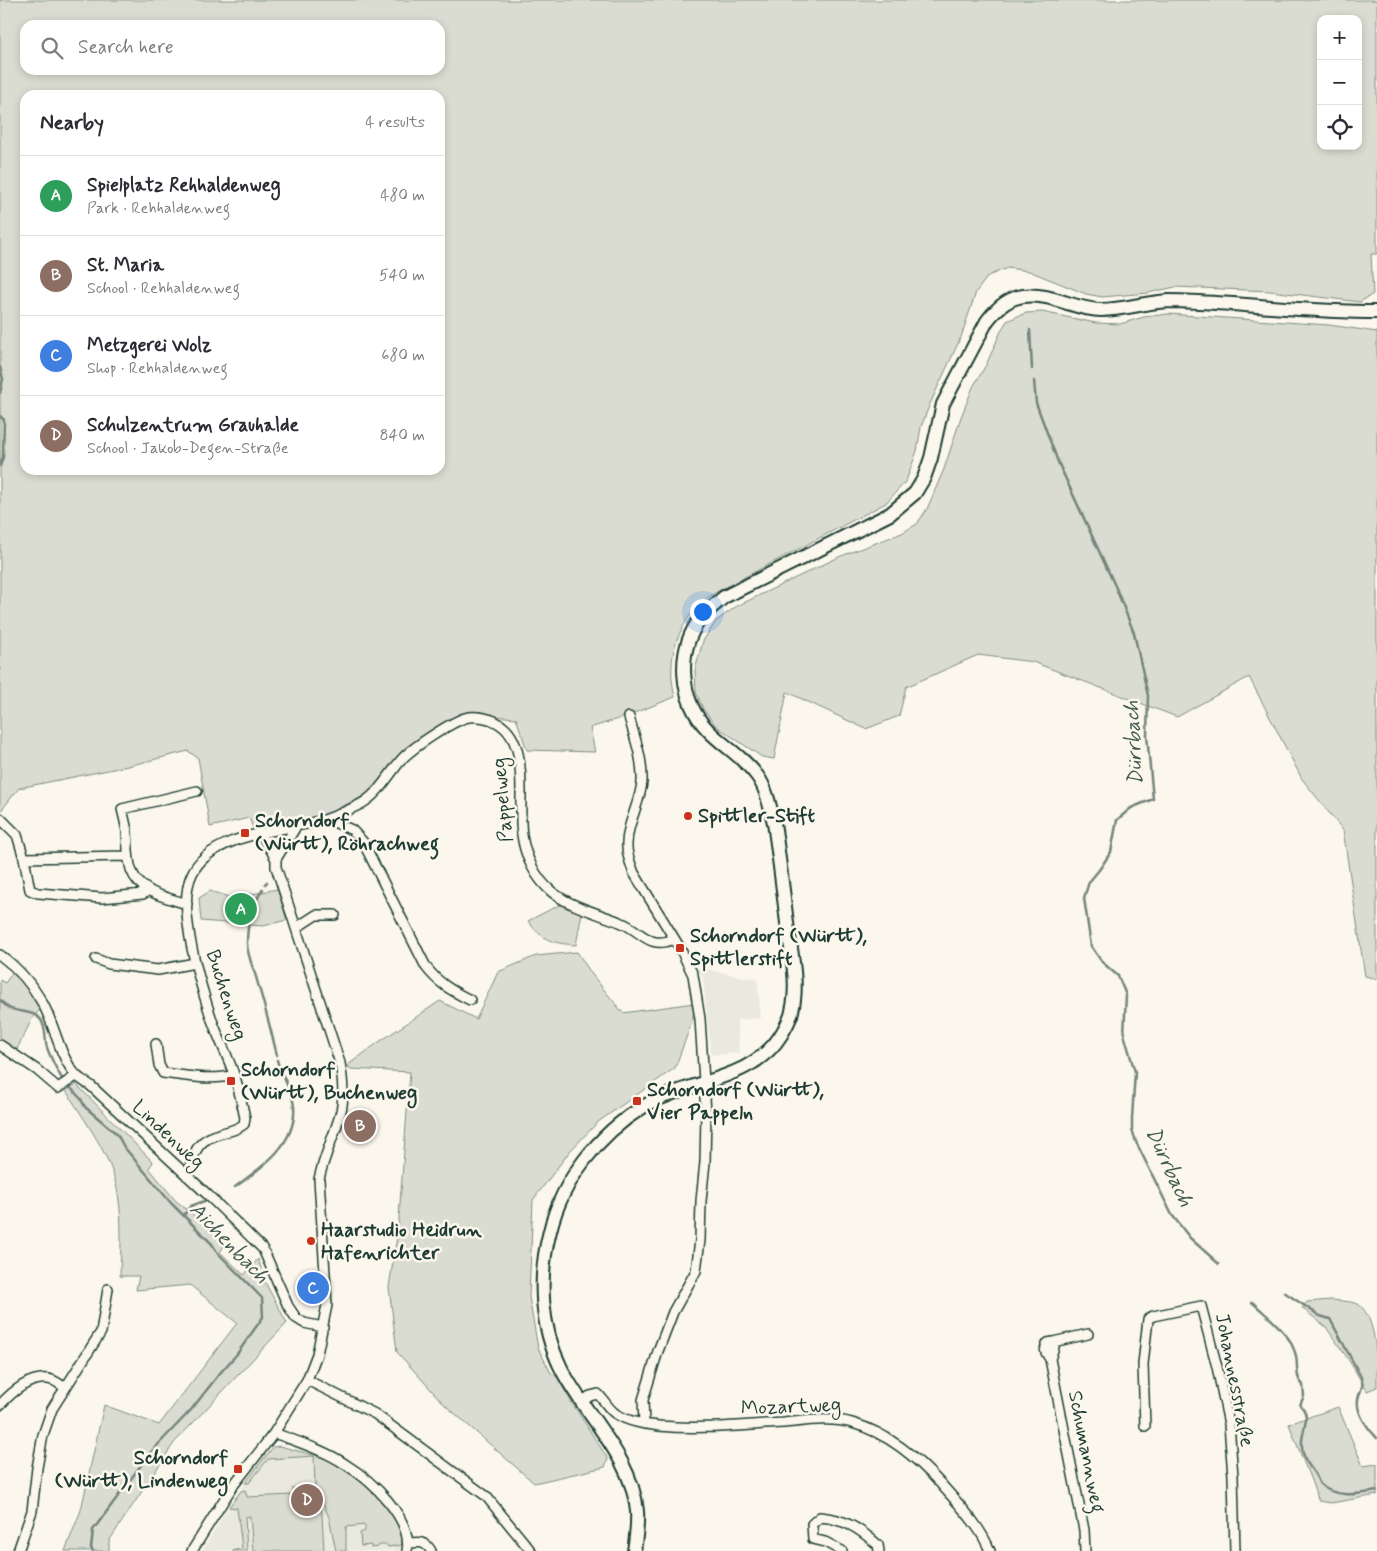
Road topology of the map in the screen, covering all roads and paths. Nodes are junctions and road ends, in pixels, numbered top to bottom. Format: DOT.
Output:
graph roads {
  1 [pos="1377,312"];
  2 [pos="628,717"];
  3 [pos="197,791"];
  4 [pos="0,818"];
  5 [pos="327,819"];
  6 [pos="297,825"];
  7 [pos="261,833"];
  8 [pos="127,856"];
  9 [pos="24,858"];
  10 [pos="276,859"];
  11 [pos="149,890"];
  12 [pos="187,904"];
  13 [pos="335,915"];
  14 [pos="296,928"];
  15 [pos="674,939"];
  16 [pos="0,955"];
  17 [pos="96,959"];
  18 [pos="195,963"];
  19 [pos="470,1000"];
  20 [pos="156,1044"];
  21 [pos="0,1045"];
  22 [pos="234,1075"];
  23 [pos="76,1076"];
  24 [pos="703,1082"];
  25 [pos="187,1176"];
  26 [pos="108,1289"];
  27 [pos="323,1327"];
  28 [pos="1088,1334"];
  29 [pos="306,1380"];
  30 [pos="65,1388"];
  31 [pos="581,1402"];
  32 [pos="0,1405"];
  33 [pos="644,1424"];
  34 [pos="1145,1426"];
  35 [pos="274,1433"];
  36 [pos="408,1547"];
  37 [pos="18,1551"];
  38 [pos="192,1551"];
  39 [pos="431,1551"];
  40 [pos="530,1551"];
  41 [pos="634,1551"];
  42 [pos="842,1551"];
  43 [pos="879,1551"];
  44 [pos="990,1551"];
  45 [pos="1085,1551"];
  46 [pos="1235,1551"];
  1 -- 24 [label="main road"];
  2 -- 15 [label="street"];
  3 -- 8 [label="street"];
  4 -- 9 [label="street"];
  5 -- 6 [label="street, Pappelweg"];
  5 -- 15 [label="street, Pappelweg"];
  5 -- 19 [label="street"];
  6 -- 7 [label="street, Pappelweg"];
  6 -- 10 [label="street"];
  7 -- 10 [label="street"];
  7 -- 12 [label="street, Buchenweg"];
  8 -- 9 [label="street"];
  8 -- 11 [label="street"];
  9 -- 11 [label="street"];
  10 -- 14 [label="street"];
  11 -- 12 [label="street"];
  12 -- 18 [label="street, Buchenweg"];
  13 -- 14 [label="street"];
  14 -- 27 [label="street"];
  15 -- 24 [label="street"];
  16 -- 23 [label="street, Lindenweg"];
  17 -- 18 [label="street"];
  18 -- 22 [label="street, Buchenweg"];
  20 -- 22 [label="street"];
  21 -- 23 [label="street"];
  22 -- 25 [label="street, Buchenweg"];
  23 -- 25 [label="street, Lindenweg"];
  24 -- 31 [label="main road"];
  24 -- 33 [label="street"];
  25 -- 27 [label="street, Lindenweg"];
  26 -- 30 [label="street"];
  27 -- 29 [label="street"];
  28 -- 45 [label="street, Schumannweg"];
  29 -- 35 [label="street"];
  29 -- 40 [label="street"];
  30 -- 32 [label="street"];
  30 -- 37 [label="street"];
  31 -- 33 [label="street, Mozartweg"];
  31 -- 41 [label="main road"];
  33 -- 44 [label="street, Mozartweg"];
  34 -- 46 [label="street, Johannesstraße"];
  35 -- 36 [label="street"];
  35 -- 38 [label="street"];
  36 -- 39 [label="street"];
  42 -- 43 [label="street"];
}
